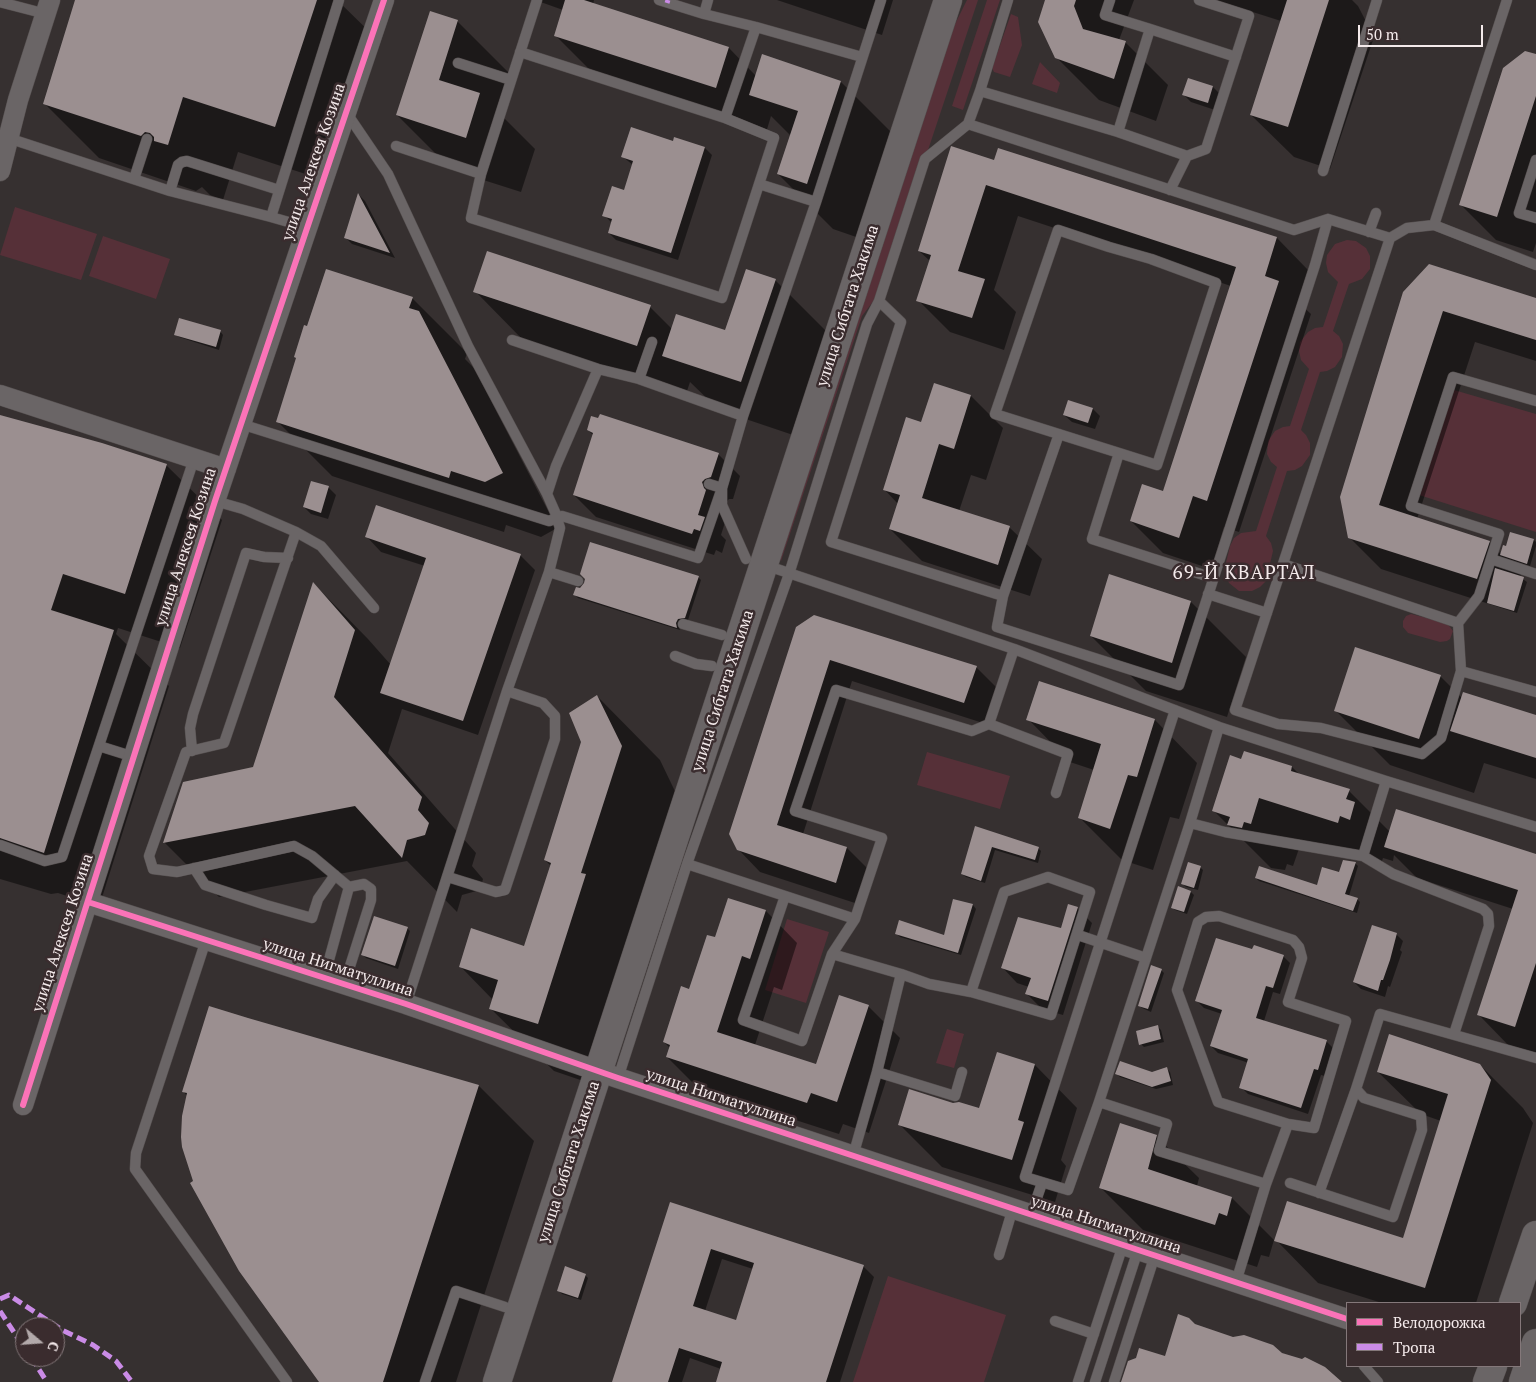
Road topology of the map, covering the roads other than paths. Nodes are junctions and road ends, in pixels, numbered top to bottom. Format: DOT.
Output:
graph roads {
  1 [pos="339,0"];
  2 [pos="384,0"];
  3 [pos="537,0"];
  4 [pos="659,0"];
  5 [pos="708,0"];
  6 [pos="881,0"];
  7 [pos="930,0"];
  8 [pos="948,0"];
  9 [pos="1008,0"];
  10 [pos="1110,0"];
  11 [pos="1199,0"];
  12 [pos="1377,0"];
  13 [pos="1507,0"];
  14 [pos="0,2"];
  15 [pos="48,7"];
  16 [pos="704,14"];
  17 [pos="756,26"];
  18 [pos="1150,29"];
  19 [pos="520,52"];
  20 [pos="862,57"];
  21 [pos="1236,57"];
  22 [pos="458,63"];
  23 [pos="511,80"];
  24 [pos="980,91"];
  25 [pos="346,111"];
  26 [pos="724,118"];
  27 [pos="968,124"];
  28 [pos="1118,132"];
  29 [pos="8,138"];
  30 [pos="147,139"];
  31 [pos="396,146"];
  32 [pos="1187,156"];
  33 [pos="1536,160"];
  34 [pos="0,171"];
  35 [pos="1323,171"];
  36 [pos="481,174"];
  37 [pos="134,180"];
  38 [pos="759,184"];
  39 [pos="279,190"];
  40 [pos="1170,190"];
  41 [pos="170,191"];
  42 [pos="816,202"];
  43 [pos="1376,213"];
  44 [pos="271,218"];
  45 [pos="1536,218"];
  46 [pos="1328,219"];
  47 [pos="1434,225"];
  48 [pos="306,227"];
  49 [pos="1370,232"];
  50 [pos="1390,238"];
  51 [pos="1536,265"];
  52 [pos="879,301"];
  53 [pos="512,340"];
  54 [pos="652,342"];
  55 [pos="598,369"];
  56 [pos="639,379"];
  57 [pos="0,395"];
  58 [pos="1536,401"];
  59 [pos="744,416"];
  60 [pos="241,424"];
  61 [pos="1059,434"];
  62 [pos="1119,454"];
  63 [pos="194,459"];
  64 [pos="226,469"];
  65 [pos="709,484"];
  66 [pos="722,488"];
  67 [pos="547,494"];
  68 [pos="215,501"];
  69 [pos="558,519"];
  70 [pos="296,532"];
  71 [pos="288,558"];
  72 [pos="1491,560"];
  73 [pos="1283,564"];
  74 [pos="766,566"];
  75 [pos="549,572"];
  76 [pos="1536,574"];
  77 [pos="1213,578"];
  78 [pos="578,581"];
  79 [pos="1208,594"];
  80 [pos="1003,596"];
  81 [pos="374,608"];
  82 [pos="1267,613"];
  83 [pos="1458,623"];
  84 [pos="683,624"];
  85 [pos="722,635"];
  86 [pos="1014,649"];
  87 [pos="675,656"];
  88 [pos="712,666"];
  89 [pos="1461,671"];
  90 [pos="507,691"];
  91 [pos="1536,692"];
  92 [pos="1175,710"];
  93 [pos="989,724"];
  94 [pos="1219,727"];
  95 [pos="99,746"];
  96 [pos="192,751"];
  97 [pos="134,757"];
  98 [pos="1386,781"];
  99 [pos="1056,793"];
  100 [pos="1190,823"];
  101 [pos="1536,827"];
  102 [pos="0,845"];
  103 [pos="1363,856"];
  104 [pos="687,864"];
  105 [pos="194,868"];
  106 [pos="334,875"];
  107 [pos="448,877"];
  108 [pos="349,887"];
  109 [pos="785,896"];
  110 [pos="88,902"];
  111 [pos="855,919"];
  112 [pos="1078,935"];
  113 [pos="206,940"];
  114 [pos="1101,942"];
  115 [pos="832,954"];
  116 [pos="1146,958"];
  117 [pos="901,974"];
  118 [pos="324,978"];
  119 [pos="344,984"];
  120 [pos="971,992"];
  121 [pos="406,1004"];
  122 [pos="1454,1034"];
  123 [pos="1536,1058"];
  124 [pos="599,1072"];
  125 [pos="877,1072"];
  126 [pos="962,1072"];
  127 [pos="1356,1089"];
  128 [pos="1099,1102"];
  129 [pos="22,1105"];
  130 [pos="1288,1124"];
  131 [pos="853,1156"];
  132 [pos="1042,1183"];
  133 [pos="1290,1183"];
  134 [pos="1266,1184"];
  135 [pos="1319,1193"];
  136 [pos="1022,1212"];
  137 [pos="1536,1236"];
  138 [pos="1139,1250"];
  139 [pos="999,1255"];
  140 [pos="1236,1282"];
  141 [pos="515,1302"];
  142 [pos="1513,1302"];
  143 [pos="1346,1319"];
  144 [pos="1055,1321"];
  145 [pos="1094,1334"];
  146 [pos="523,1335"];
  147 [pos="1536,1343"];
  148 [pos="1365,1367"];
  149 [pos="286,1382"];
  150 [pos="425,1382"];
  151 [pos="481,1382"];
  152 [pos="497,1382"];
  153 [pos="1078,1382"];
  154 [pos="1095,1382"];
  155 [pos="1114,1382"];
  156 [pos="1378,1382"];
  157 [pos="1523,1382"];
  1 -- 39 [label="lane"];
  2 -- 25 [label="street, улица Алексея Козина"];
  3 -- 19 [label="lane"];
  4 -- 16 [label="lane"];
  5 -- 16 [label="lane"];
  6 -- 20 [label="lane"];
  7 -- 74 [label="main road, улица Сибгата Хакима"];
  8 -- 74 [label="main road, улица Сибгата Хакима"];
  9 -- 24 [label="lane"];
  10 -- 18 [label="lane"];
  11 -- 21 [label="lane"];
  12 -- 35 [label="lane"];
  13 -- 47 [label="lane"];
  14 -- 15 [label="lane"];
  15 -- 29 [label="street"];
  16 -- 17 [label="lane"];
  17 -- 20 [label="lane"];
  17 -- 26 [label="lane"];
  18 -- 21 [label="lane"];
  18 -- 28 [label="lane"];
  19 -- 23 [label="lane"];
  19 -- 26 [label="lane"];
  20 -- 42 [label="lane"];
  21 -- 32 [label="lane"];
  22 -- 23 [label="lane"];
  23 -- 36 [label="lane"];
  24 -- 27 [label="lane"];
  24 -- 28 [label="lane"];
  25 -- 48 [label="street, улица Алексея Козина"];
  25 -- 67 [label="lane, улица Алексея Козина"];
  26 -- 38 [label="lane"];
  27 -- 40 [label="lane"];
  27 -- 52 [label="lane"];
  28 -- 32 [label="lane"];
  29 -- 34 [label="street"];
  29 -- 37 [label="lane"];
  30 -- 37 [label="lane"];
  31 -- 36 [label="lane"];
  32 -- 40 [label="lane"];
  33 -- 45 [label="lane"];
  36 -- 38 [label="lane"];
  37 -- 41 [label="lane"];
  38 -- 42 [label="lane"];
  39 -- 41 [label="lane"];
  39 -- 44 [label="lane"];
  40 -- 46 [label="lane"];
  41 -- 44 [label="lane"];
  42 -- 59 [label="lane"];
  43 -- 49 [label="lane"];
  44 -- 48 [label="lane"];
  46 -- 49 [label="lane"];
  46 -- 77 [label="lane"];
  47 -- 50 [label="lane"];
  47 -- 51 [label="lane"];
  48 -- 60 [label="street, улица Алексея Козина"];
  49 -- 50 [label="lane"];
  50 -- 73 [label="lane"];
  52 -- 74 [label="lane"];
  52 -- 80 [label="lane"];
  53 -- 55 [label="lane"];
  54 -- 56 [label="lane"];
  55 -- 56 [label="lane"];
  55 -- 67 [label="lane"];
  56 -- 59 [label="lane"];
  57 -- 63 [label="street"];
  58 -- 72 [label="lane"];
  59 -- 66 [label="lane"];
  60 -- 64 [label="street, улица Алексея Козина"];
  60 -- 69 [label="lane"];
  61 -- 62 [label="lane"];
  61 -- 62 [label="lane"];
  61 -- 80 [label="lane"];
  62 -- 77 [label="lane"];
  63 -- 64 [label="street"];
  63 -- 95 [label="lane"];
  64 -- 68 [label="street, улица Алексея Козина"];
  65 -- 66 [label="lane"];
  66 -- 69 [label="lane"];
  66 -- 74 [label="lane"];
  67 -- 69 [label="lane, улица Алексея Козина"];
  68 -- 70 [label="lane"];
  68 -- 97 [label="street, улица Алексея Козина"];
  69 -- 75 [label="lane"];
  70 -- 71 [label="lane"];
  70 -- 81 [label="lane"];
  71 -- 96 [label="lane"];
  71 -- 96 [label="lane"];
  72 -- 76 [label="lane"];
  72 -- 83 [label="lane"];
  73 -- 82 [label="lane"];
  73 -- 83 [label="lane"];
  74 -- 85 [label="main road, улица Сибгата Хакима"];
  74 -- 86 [label="lane"];
  74 -- 104 [label="lane"];
  74 -- 124 [label="main road, улица Сибгата Хакима"];
  75 -- 78 [label="lane"];
  75 -- 90 [label="lane"];
  77 -- 79 [label="lane"];
  79 -- 80 [label="lane"];
  79 -- 82 [label="lane"];
  82 -- 89 [label="lane"];
  83 -- 89 [label="lane"];
  84 -- 85 [label="lane"];
  85 -- 88 [label="main road, улица Сибгата Хакима"];
  86 -- 92 [label="lane"];
  86 -- 93 [label="lane"];
  87 -- 88 [label="lane"];
  88 -- 124 [label="main road, улица Сибгата Хакима"];
  89 -- 91 [label="lane"];
  90 -- 107 [label="lane"];
  90 -- 107 [label="lane"];
  92 -- 94 [label="lane"];
  92 -- 114 [label="lane"];
  93 -- 99 [label="lane"];
  93 -- 111 [label="lane"];
  94 -- 98 [label="lane"];
  94 -- 100 [label="lane"];
  95 -- 97 [label="lane"];
  95 -- 102 [label="lane"];
  96 -- 105 [label="lane"];
  97 -- 110 [label="street, улица Алексея Козина"];
  98 -- 101 [label="lane"];
  98 -- 103 [label="lane"];
  100 -- 103 [label="lane"];
  100 -- 116 [label="lane"];
  103 -- 122 [label="lane"];
  104 -- 109 [label="lane"];
  104 -- 124 [label="lane"];
  105 -- 106 [label="lane"];
  105 -- 106 [label="lane"];
  106 -- 108 [label="lane"];
  107 -- 121 [label="lane"];
  108 -- 118 [label="lane"];
  108 -- 119 [label="lane"];
  109 -- 111 [label="lane"];
  109 -- 115 [label="lane"];
  110 -- 113 [label="street, улица Нигматуллина"];
  110 -- 129 [label="street, улица Алексея Козина"];
  111 -- 115 [label="lane"];
  112 -- 114 [label="lane"];
  112 -- 120 [label="lane"];
  112 -- 120 [label="lane"];
  113 -- 118 [label="street, улица Нигматуллина"];
  113 -- 149 [label="lane"];
  114 -- 116 [label="lane"];
  114 -- 132 [label="lane"];
  115 -- 117 [label="lane"];
  116 -- 128 [label="lane"];
  117 -- 120 [label="lane"];
  117 -- 125 [label="lane"];
  118 -- 119 [label="street, улица Нигматуллина"];
  119 -- 121 [label="street, улица Нигматуллина"];
  121 -- 124 [label="street, улица Нигматуллина"];
  122 -- 123 [label="lane"];
  122 -- 127 [label="lane"];
  124 -- 131 [label="street, улица Нигматуллина"];
  124 -- 141 [label="main road, улица Сибгата Хакима"];
  125 -- 126 [label="lane"];
  125 -- 131 [label="lane"];
  127 -- 135 [label="lane"];
  127 -- 135 [label="lane"];
  128 -- 132 [label="lane"];
  128 -- 134 [label="lane"];
  130 -- 130 [label="lane"];
  130 -- 134 [label="lane"];
  131 -- 136 [label="street, улица Нигматуллина"];
  132 -- 136 [label="lane"];
  133 -- 135 [label="lane"];
  134 -- 140 [label="lane"];
  136 -- 138 [label="street, улица Нигматуллина"];
  136 -- 139 [label="lane"];
  137 -- 142 [label="main road"];
  138 -- 140 [label="street, улица Нигматуллина"];
  138 -- 145 [label="lane"];
  138 -- 154 [label="lane"];
  138 -- 155 [label="lane"];
  140 -- 143 [label="street, улица Нигматуллина"];
  141 -- 146 [label="lane"];
  141 -- 150 [label="lane"];
  141 -- 151 [label="main road, улица Сибгата Хакима"];
  141 -- 152 [label="main road, улица Сибгата Хакима"];
  144 -- 145 [label="lane"];
  145 -- 153 [label="lane"];
  147 -- 157 [label="main road"];
  148 -- 156 [label="lane"];
}
